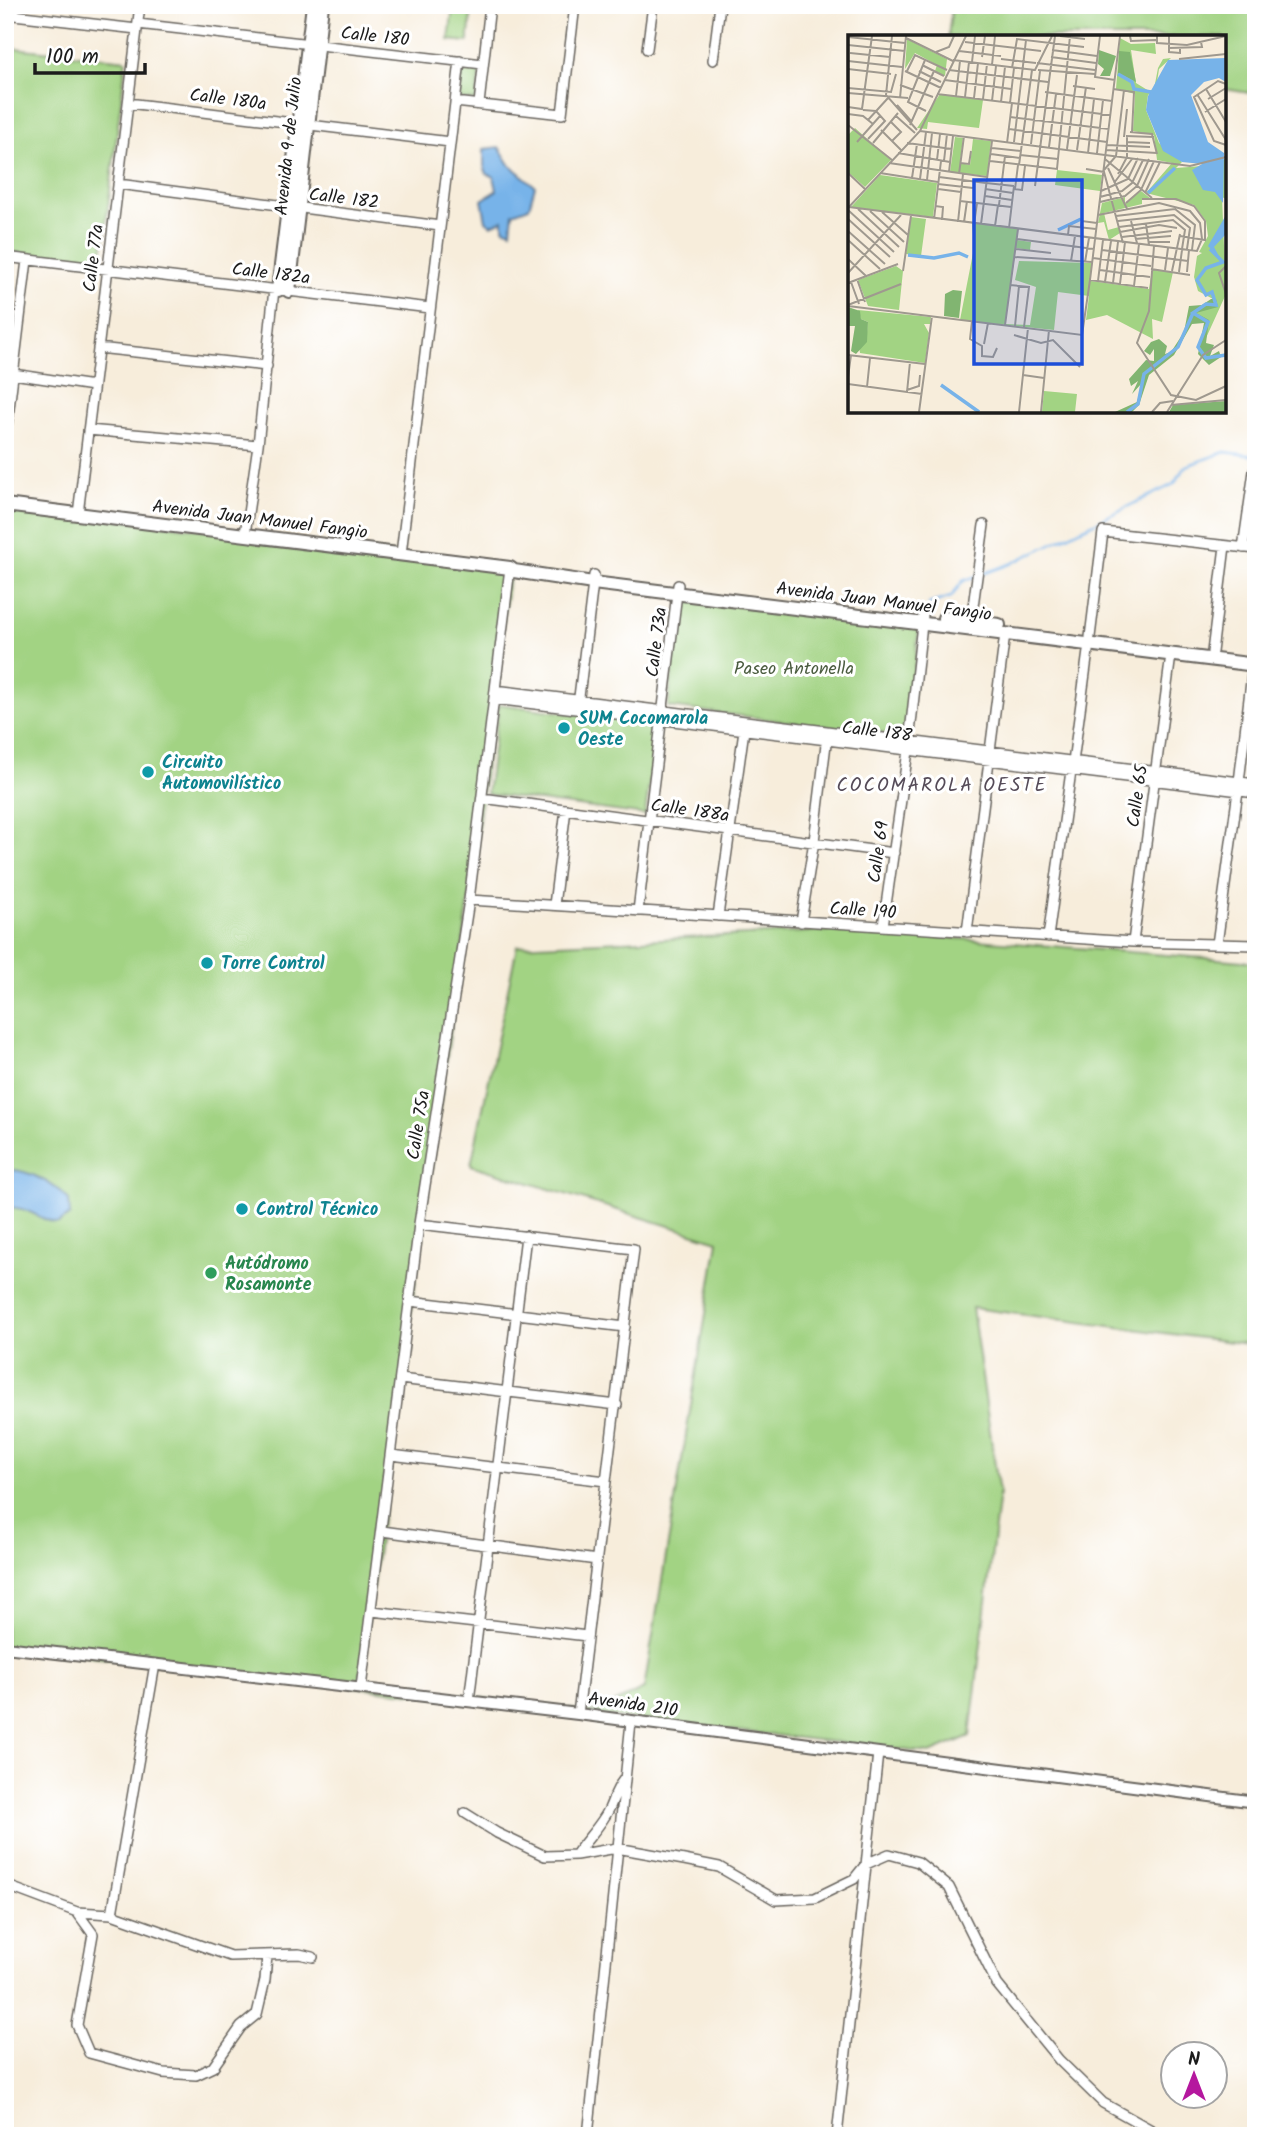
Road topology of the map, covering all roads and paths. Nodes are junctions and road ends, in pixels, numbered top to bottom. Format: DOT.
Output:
graph roads {
  1 [pos="140,5"];
  2 [pos="313,5"];
  3 [pos="322,5"];
  4 [pos="490,5"];
  5 [pos="575,5"];
  6 [pos="653,5"];
  7 [pos="720,5"];
  8 [pos="5,14"];
  9 [pos="138,27"];
  10 [pos="312,44"];
  11 [pos="648,50"];
  12 [pos="713,60"];
  13 [pos="460,61"];
  14 [pos="483,64"];
  15 [pos="455,102"];
  16 [pos="128,103"];
  17 [pos="479,104"];
  18 [pos="304,124"];
  19 [pos="450,142"];
  20 [pos="118,184"];
  21 [pos="294,207"];
  22 [pos="440,226"];
  23 [pos="5,257"];
  24 [pos="27,260"];
  25 [pos="107,269"];
  26 [pos="281,290"];
  27 [pos="430,308"];
  28 [pos="5,337"];
  29 [pos="18,338"];
  30 [pos="98,348"];
  31 [pos="267,366"];
  32 [pos="13,374"];
  33 [pos="93,386"];
  34 [pos="7,417"];
  35 [pos="88,430"];
  36 [pos="5,442"];
  37 [pos="258,445"];
  38 [pos="1255,471"];
  39 [pos="5,505"];
  40 [pos="78,514"];
  41 [pos="984,525"];
  42 [pos="245,534"];
  43 [pos="1225,546"];
  44 [pos="1243,548"];
  45 [pos="1256,549"];
  46 [pos="401,554"];
  47 [pos="510,568"];
  48 [pos="594,579"];
  49 [pos="678,589"];
  50 [pos="923,620"];
  51 [pos="971,621"];
  52 [pos="1004,634"];
  53 [pos="1090,640"];
  54 [pos="1212,652"];
  55 [pos="1171,655"];
  56 [pos="1255,662"];
  57 [pos="495,694"];
  58 [pos="578,704"];
  59 [pos="663,715"];
  60 [pos="744,730"];
  61 [pos="827,736"];
  62 [pos="909,746"];
  63 [pos="989,756"];
  64 [pos="1072,766"];
  65 [pos="1155,777"];
  66 [pos="1256,785"];
  67 [pos="1239,787"];
  68 [pos="1256,793"];
  69 [pos="482,798"];
  70 [pos="566,809"];
  71 [pos="649,820"];
  72 [pos="730,832"];
  73 [pos="814,841"];
  74 [pos="894,853"];
  75 [pos="469,900"];
  76 [pos="554,905"];
  77 [pos="638,911"];
  78 [pos="719,916"];
  79 [pos="801,922"];
  80 [pos="883,926"];
  81 [pos="967,932"];
  82 [pos="1048,937"];
  83 [pos="1133,943"];
  84 [pos="1217,944"];
  85 [pos="1256,945"];
  86 [pos="419,1224"];
  87 [pos="526,1236"];
  88 [pos="410,1301"];
  89 [pos="516,1314"];
  90 [pos="625,1327"];
  91 [pos="400,1379"];
  92 [pos="507,1392"];
  93 [pos="617,1405"];
  94 [pos="390,1455"];
  95 [pos="498,1468"];
  96 [pos="606,1481"];
  97 [pos="382,1531"];
  98 [pos="488,1545"];
  99 [pos="597,1560"];
  100 [pos="372,1611"];
  101 [pos="479,1623"];
  102 [pos="587,1636"];
  103 [pos="5,1647"];
  104 [pos="155,1664"];
  105 [pos="361,1688"];
  106 [pos="470,1701"];
  107 [pos="578,1714"];
  108 [pos="631,1722"];
  109 [pos="878,1753"];
  110 [pos="625,1777"];
  111 [pos="1256,1802"];
  112 [pos="465,1813"];
  113 [pos="617,1848"];
  114 [pos="576,1855"];
  115 [pos="866,1864"];
  116 [pos="5,1885"];
  117 [pos="77,1912"];
  118 [pos="112,1914"];
  119 [pos="268,1955"];
  120 [pos="313,1957"];
  121 [pos="588,2136"];
  122 [pos="837,2136"];
  123 [pos="1163,2136"];
  1 -- 9 [label="street, Calle 77a"];
  2 -- 10 [label="main road, Avenida 9 de Julio"];
  3 -- 10 [label="main road, Avenida 9 de Julio"];
  4 -- 14 [label="street"];
  5 -- 17 [label="street"];
  6 -- 11 [label="street"];
  7 -- 12 [label="street"];
  8 -- 9 [label="street, Calle 180"];
  9 -- 10 [label="street, Calle 180"];
  9 -- 16 [label="street, Calle 77a"];
  10 -- 13 [label="street, Calle 180"];
  10 -- 18 [label="main road, Avenida 9 de Julio"];
  13 -- 14 [label="street, Calle 180"];
  13 -- 15 [label="street"];
  14 -- 17 [label="street"];
  15 -- 17 [label="street"];
  15 -- 19 [label="street"];
  16 -- 18 [label="street, Calle 180a"];
  16 -- 20 [label="street, Calle 77a"];
  18 -- 19 [label="street, Calle 180a"];
  18 -- 21 [label="main road, Avenida 9 de Julio"];
  19 -- 22 [label="street"];
  20 -- 21 [label="street, Calle 182"];
  20 -- 25 [label="street, Calle 77a"];
  21 -- 22 [label="street, Calle 182"];
  21 -- 26 [label="main road, Avenida 9 de Julio"];
  22 -- 27 [label="street"];
  23 -- 24 [label="street"];
  24 -- 25 [label="street"];
  24 -- 29 [label="street"];
  25 -- 26 [label="street, Calle 182a"];
  25 -- 30 [label="street, Calle 77a"];
  26 -- 27 [label="street, Calle 182a"];
  26 -- 31 [label="street"];
  27 -- 46 [label="street"];
  28 -- 29 [label="street"];
  29 -- 32 [label="street"];
  30 -- 31 [label="street"];
  30 -- 33 [label="street, Calle 77a"];
  31 -- 37 [label="street"];
  32 -- 33 [label="street"];
  32 -- 34 [label="street"];
  33 -- 35 [label="street, Calle 77a"];
  34 -- 36 [label="street"];
  35 -- 37 [label="street"];
  35 -- 40 [label="street, Calle 77a"];
  37 -- 42 [label="street"];
  38 -- 44 [label="street"];
  39 -- 40 [label="main road, Avenida Juan Manuel Fangio"];
  40 -- 42 [label="main road, Avenida Juan Manuel Fangio"];
  41 -- 51 [label="street"];
  42 -- 46 [label="main road, Avenida Juan Manuel Fangio"];
  43 -- 44 [label="street"];
  43 -- 53 [label="street"];
  43 -- 54 [label="street"];
  44 -- 45 [label="street"];
  46 -- 47 [label="main road, Avenida Juan Manuel Fangio"];
  47 -- 48 [label="main road, Avenida Juan Manuel Fangio"];
  47 -- 57 [label="street, Calle 75a"];
  48 -- 49 [label="main road, Avenida Juan Manuel Fangio"];
  48 -- 58 [label="street"];
  49 -- 50 [label="main road, Avenida Juan Manuel Fangio"];
  49 -- 59 [label="street, Calle 73a"];
  50 -- 51 [label="main road, Avenida Juan Manuel Fangio"];
  50 -- 52 [label="main road, Avenida Juan Manuel Fangio"];
  50 -- 62 [label="street, Calle 69"];
  51 -- 53 [label="main road, Avenida Juan Manuel Fangio"];
  52 -- 53 [label="main road, Avenida Juan Manuel Fangio"];
  52 -- 63 [label="street"];
  53 -- 54 [label="main road, Avenida Juan Manuel Fangio"];
  53 -- 55 [label="main road, Avenida Juan Manuel Fangio"];
  53 -- 64 [label="street"];
  54 -- 56 [label="main road, Avenida Juan Manuel Fangio"];
  55 -- 56 [label="main road, Avenida Juan Manuel Fangio"];
  55 -- 65 [label="street, Calle 65"];
  56 -- 67 [label="street"];
  57 -- 58 [label="street, Calle 188"];
  57 -- 69 [label="street, Calle 75a"];
  58 -- 59 [label="street, Calle 188"];
  59 -- 60 [label="street, Calle 188"];
  59 -- 61 [label="street, Calle 188"];
  59 -- 71 [label="street, Calle 73a"];
  60 -- 61 [label="street, Calle 188"];
  60 -- 72 [label="street"];
  61 -- 62 [label="street, Calle 188"];
  61 -- 73 [label="street"];
  62 -- 63 [label="street, Calle 188"];
  62 -- 74 [label="street, Calle 69"];
  63 -- 64 [label="street, Calle 188"];
  63 -- 81 [label="street"];
  64 -- 65 [label="street, Calle 188"];
  64 -- 82 [label="street"];
  65 -- 67 [label="street, Calle 188"];
  65 -- 83 [label="street, Calle 65"];
  66 -- 67 [label="street, Calle 188"];
  67 -- 68 [label="street, Calle 188"];
  67 -- 84 [label="street"];
  69 -- 70 [label="street, Calle 188a"];
  69 -- 75 [label="street, Calle 75a"];
  70 -- 71 [label="street, Calle 188a"];
  70 -- 76 [label="street"];
  71 -- 72 [label="street, Calle 188a"];
  71 -- 77 [label="street, Calle 73a"];
  72 -- 73 [label="street, Calle 188a"];
  72 -- 78 [label="street"];
  73 -- 74 [label="street, Calle 188a"];
  73 -- 79 [label="street"];
  74 -- 80 [label="street, Calle 69"];
  75 -- 76 [label="street, Calle 190"];
  75 -- 86 [label="street, Calle 75a"];
  76 -- 77 [label="street, Calle 190"];
  77 -- 78 [label="street, Calle 190"];
  78 -- 79 [label="street, Calle 190"];
  79 -- 80 [label="street, Calle 190"];
  80 -- 81 [label="street, Calle 190"];
  81 -- 82 [label="street, Calle 190"];
  82 -- 83 [label="street, Calle 190"];
  83 -- 84 [label="street, Calle 190"];
  84 -- 85 [label="street, Calle 190"];
  86 -- 87 [label="street"];
  86 -- 88 [label="street, Calle 75a"];
  87 -- 89 [label="street"];
  87 -- 90 [label="street"];
  88 -- 89 [label="street"];
  88 -- 91 [label="street, Calle 75a"];
  89 -- 90 [label="street"];
  89 -- 92 [label="street"];
  90 -- 93 [label="street"];
  91 -- 92 [label="street"];
  91 -- 94 [label="street, Calle 75a"];
  92 -- 93 [label="street"];
  92 -- 95 [label="street"];
  93 -- 96 [label="street"];
  94 -- 95 [label="street"];
  94 -- 97 [label="street, Calle 75a"];
  95 -- 96 [label="street"];
  95 -- 98 [label="street"];
  96 -- 99 [label="street"];
  97 -- 98 [label="street"];
  97 -- 100 [label="street, Calle 75a"];
  98 -- 99 [label="street"];
  98 -- 101 [label="street"];
  99 -- 102 [label="street"];
  100 -- 101 [label="street"];
  100 -- 105 [label="street, Calle 75a"];
  101 -- 102 [label="street"];
  101 -- 106 [label="street"];
  102 -- 107 [label="street"];
  103 -- 104 [label="street, Avenida 210"];
  104 -- 105 [label="street, Avenida 210"];
  104 -- 118 [label="street"];
  105 -- 106 [label="street, Avenida 210"];
  106 -- 107 [label="street, Avenida 210"];
  107 -- 108 [label="street, Avenida 210"];
  108 -- 109 [label="street, Avenida 210"];
  108 -- 110 [label="street"];
  109 -- 111 [label="street, Avenida 210"];
  109 -- 115 [label="street"];
  110 -- 113 [label="street"];
  110 -- 114 [label="street"];
  112 -- 114 [label="street"];
  113 -- 114 [label="street"];
  113 -- 115 [label="street"];
  113 -- 121 [label="street"];
  115 -- 122 [label="street"];
  115 -- 123 [label="street"];
  116 -- 117 [label="street"];
  117 -- 118 [label="street"];
  117 -- 119 [label="street"];
  118 -- 119 [label="street"];
  119 -- 120 [label="street"];
}
